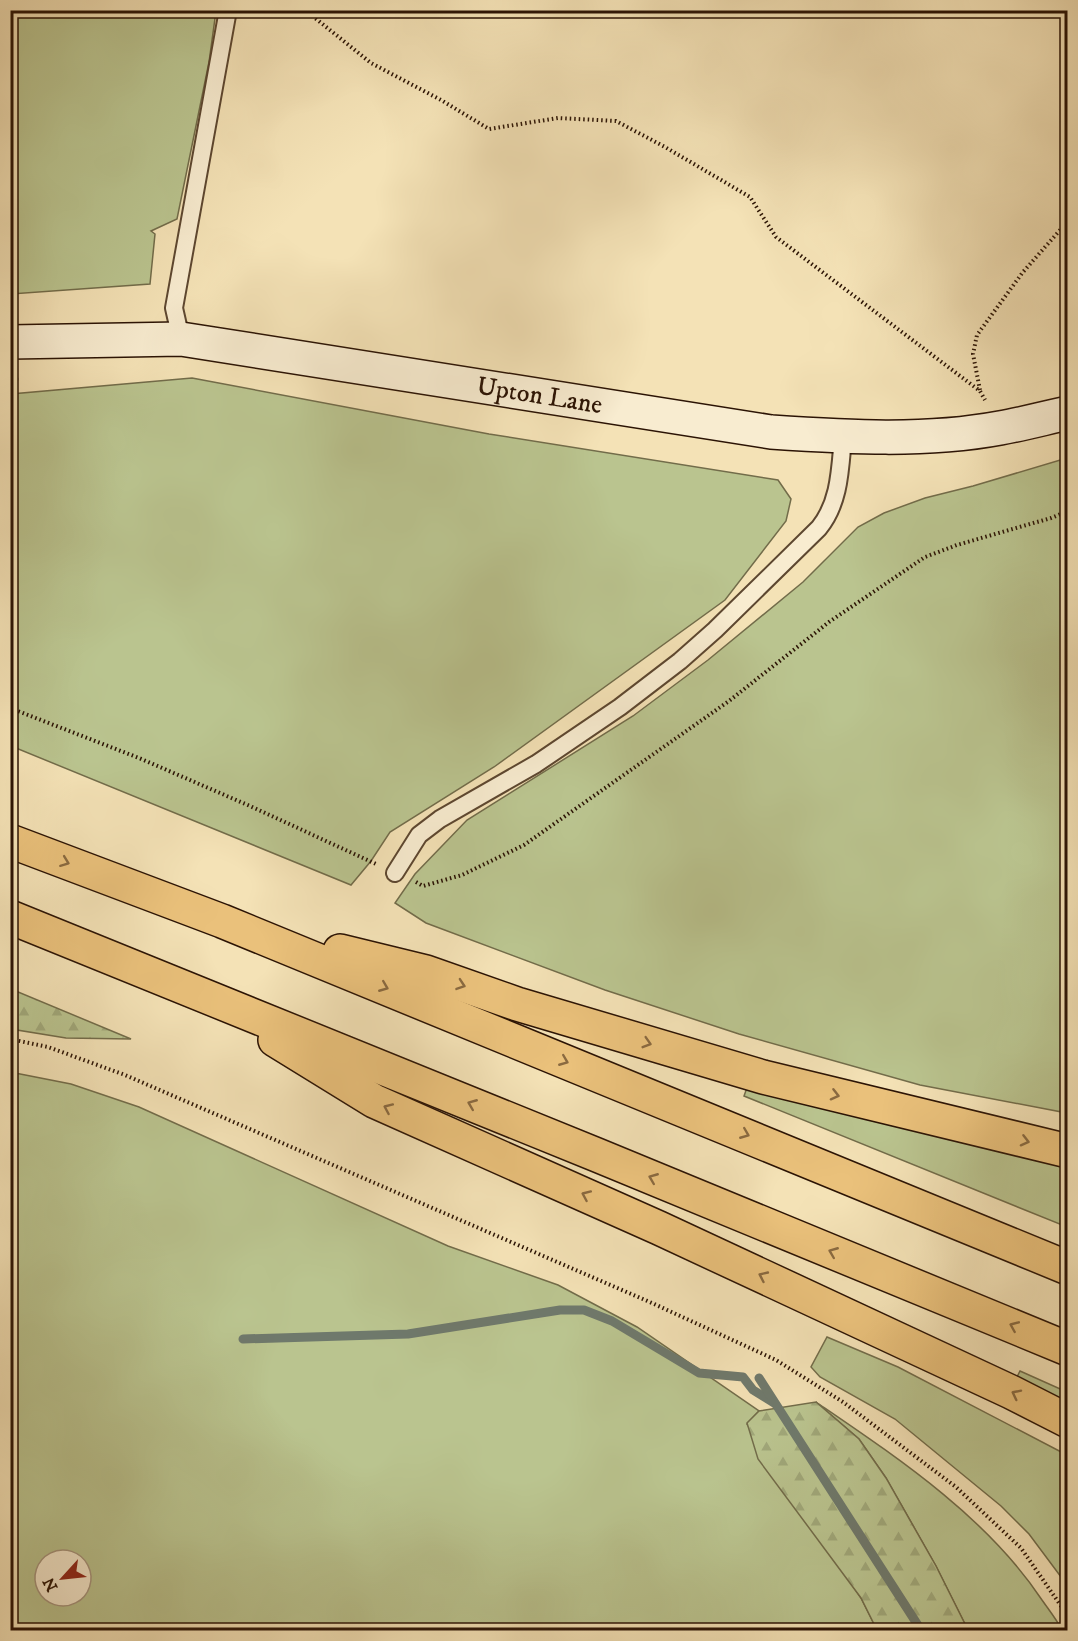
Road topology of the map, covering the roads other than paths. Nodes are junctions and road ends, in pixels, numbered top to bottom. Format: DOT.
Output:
graph roads {
  1 [pos="228,10"];
  2 [pos="182,339"];
  3 [pos="10,342"];
  4 [pos="1068,413"];
  5 [pos="843,437"];
  6 [pos="10,841"];
  7 [pos="395,873"];
  8 [pos="10,917"];
  9 [pos="222,921"];
  10 [pos="195,991"];
  11 [pos="1068,1151"];
  12 [pos="1068,1268"];
  13 [pos="1068,1349"];
  14 [pos="1068,1422"];
  1 -- 2 [label="lane"];
  2 -- 3 [label="street, Upton Lane"];
  2 -- 5 [label="street, Upton Lane"];
  4 -- 5 [label="street, Upton Lane"];
  5 -- 7 [label="lane"];
  6 -- 9 [label="highway, one-way"];
  8 -- 10 [label="highway"];
  9 -- 11 [label="highway, one-way"];
  9 -- 12 [label="highway, one-way"];
  13 -- 10 [label="highway, one-way"];
  14 -- 10 [label="highway, one-way"];
}
